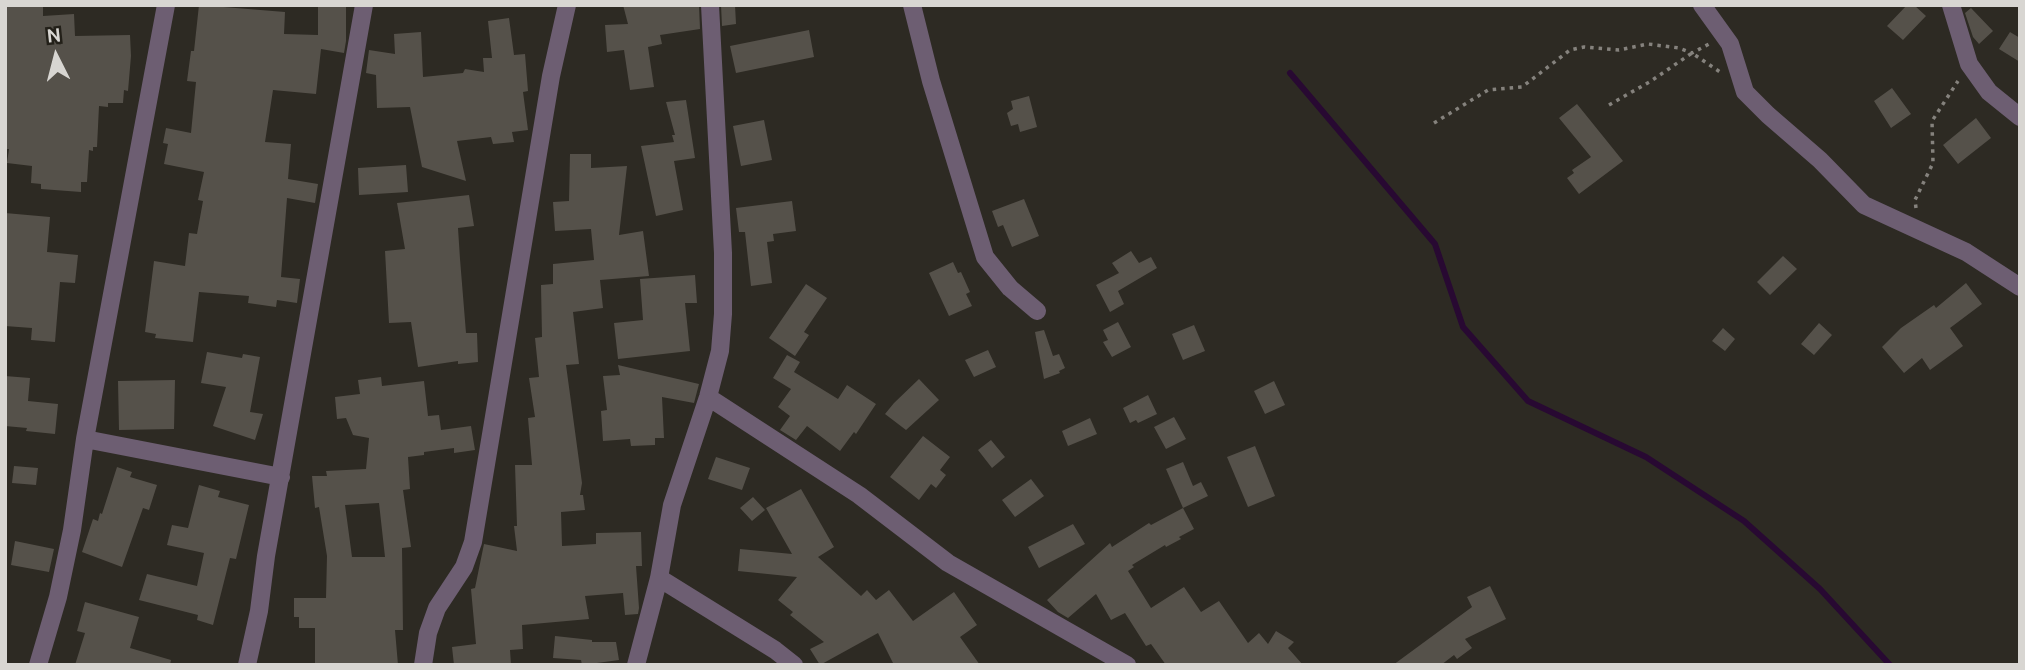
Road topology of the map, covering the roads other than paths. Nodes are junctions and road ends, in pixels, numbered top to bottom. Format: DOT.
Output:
graph roads {
  1 [pos="166,5"];
  2 [pos="365,5"];
  3 [pos="567,5"];
  4 [pos="710,5"];
  5 [pos="912,5"];
  6 [pos="1702,5"];
  7 [pos="1951,5"];
  8 [pos="2020,117"];
  9 [pos="2020,287"];
  10 [pos="1037,312"];
  11 [pos="708,397"];
  12 [pos="85,439"];
  13 [pos="281,477"];
  14 [pos="659,579"];
  15 [pos="38,665"];
  16 [pos="247,665"];
  17 [pos="423,665"];
  18 [pos="636,665"];
  19 [pos="794,665"];
  20 [pos="1127,665"];
  1 -- 12 [label="street"];
  2 -- 13 [label="street"];
  3 -- 17 [label="street"];
  4 -- 11 [label="street"];
  5 -- 10 [label="street"];
  6 -- 9 [label="street"];
  7 -- 8 [label="street"];
  11 -- 14 [label="street"];
  11 -- 20 [label="street"];
  12 -- 13 [label="street"];
  12 -- 15 [label="street"];
  13 -- 16 [label="street"];
  14 -- 18 [label="street"];
  14 -- 19 [label="street"];
}
